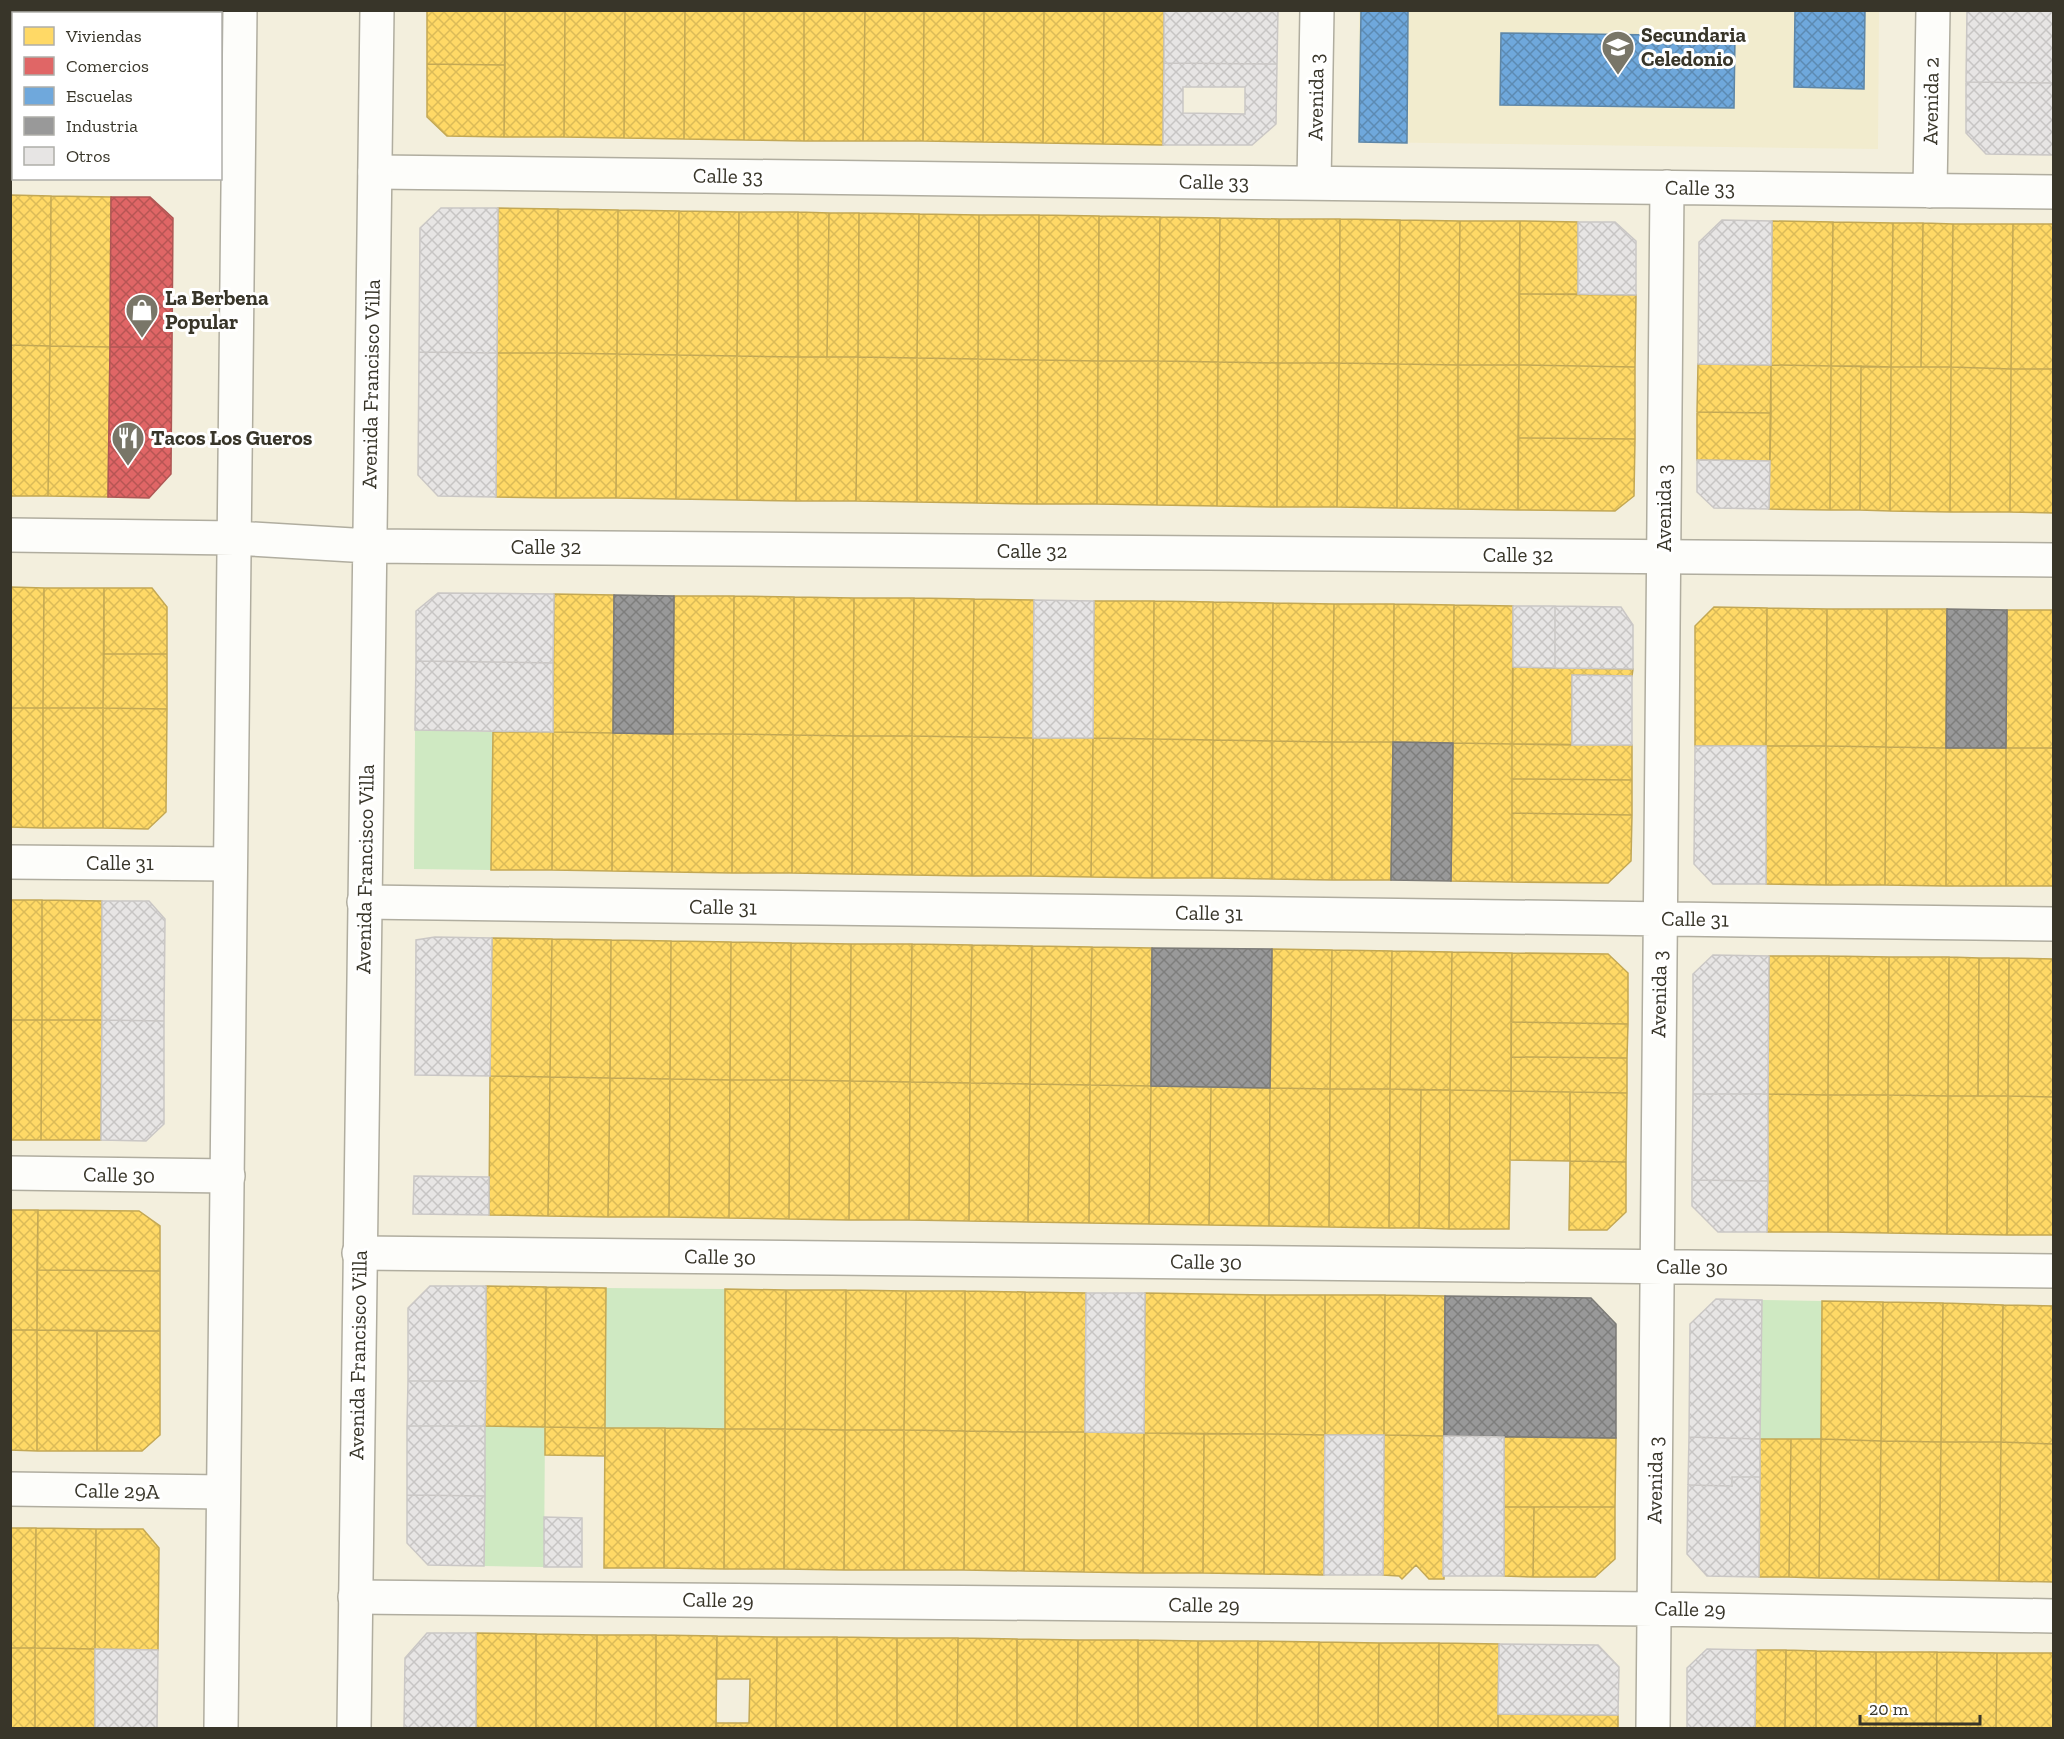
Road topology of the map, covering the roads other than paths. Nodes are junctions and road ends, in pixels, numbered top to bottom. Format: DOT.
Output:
graph roads {
  1 [pos="240,10"];
  2 [pos="377,10"];
  3 [pos="1317,10"];
  4 [pos="1933,10"];
  5 [pos="230,161"];
  6 [pos="375,171"];
  7 [pos="1314,183"];
  8 [pos="1667,187"];
  9 [pos="1930,190"];
  10 [pos="2054,192"];
  11 [pos="10,535"];
  12 [pos="235,538"];
  13 [pos="369,546"];
  14 [pos="1664,556"];
  15 [pos="2054,560"];
  16 [pos="10,862"];
  17 [pos="230,864"];
  18 [pos="364,902"];
  19 [pos="1660,919"];
  20 [pos="2054,924"];
  21 [pos="10,1173"];
  22 [pos="228,1176"];
  23 [pos="359,1253"];
  24 [pos="1657,1267"];
  25 [pos="2054,1271"];
  26 [pos="10,1489"];
  27 [pos="223,1492"];
  28 [pos="355,1597"];
  29 [pos="1654,1609"];
  30 [pos="2054,1616"];
  31 [pos="221,1728"];
  32 [pos="354,1728"];
  33 [pos="1653,1728"];
  1 -- 5 [label="street"];
  2 -- 6 [label="street, Avenida Francisco Villa"];
  3 -- 7 [label="street, Avenida 3"];
  4 -- 9 [label="street, Avenida 2"];
  5 -- 12 [label="street"];
  6 -- 7 [label="street, Calle 33"];
  6 -- 13 [label="street, Avenida Francisco Villa"];
  7 -- 8 [label="street, Calle 33"];
  8 -- 9 [label="street, Calle 33"];
  8 -- 14 [label="street, Avenida 3"];
  9 -- 10 [label="street, Calle 33"];
  11 -- 12 [label="street, Calle 32"];
  12 -- 13 [label="street, Calle 32"];
  12 -- 17 [label="street"];
  13 -- 14 [label="street, Calle 32"];
  13 -- 18 [label="street, Avenida Francisco Villa"];
  14 -- 15 [label="street, Calle 32"];
  14 -- 19 [label="street, Avenida 3"];
  16 -- 17 [label="street, Calle 31"];
  17 -- 22 [label="street"];
  18 -- 19 [label="street, Calle 31"];
  18 -- 23 [label="street, Avenida Francisco Villa"];
  19 -- 20 [label="street, Calle 31"];
  19 -- 24 [label="street, Avenida 3"];
  21 -- 22 [label="street, Calle 30"];
  22 -- 27 [label="street"];
  23 -- 24 [label="street, Calle 30"];
  23 -- 28 [label="street, Avenida Francisco Villa"];
  24 -- 25 [label="street, Calle 30"];
  24 -- 29 [label="street, Avenida 3"];
  26 -- 27 [label="street, Calle 29A"];
  27 -- 31 [label="street"];
  28 -- 29 [label="street, Calle 29"];
  28 -- 32 [label="street, Avenida Francisco Villa"];
  29 -- 30 [label="street, Calle 29"];
  29 -- 33 [label="street, Avenida 3"];
}
